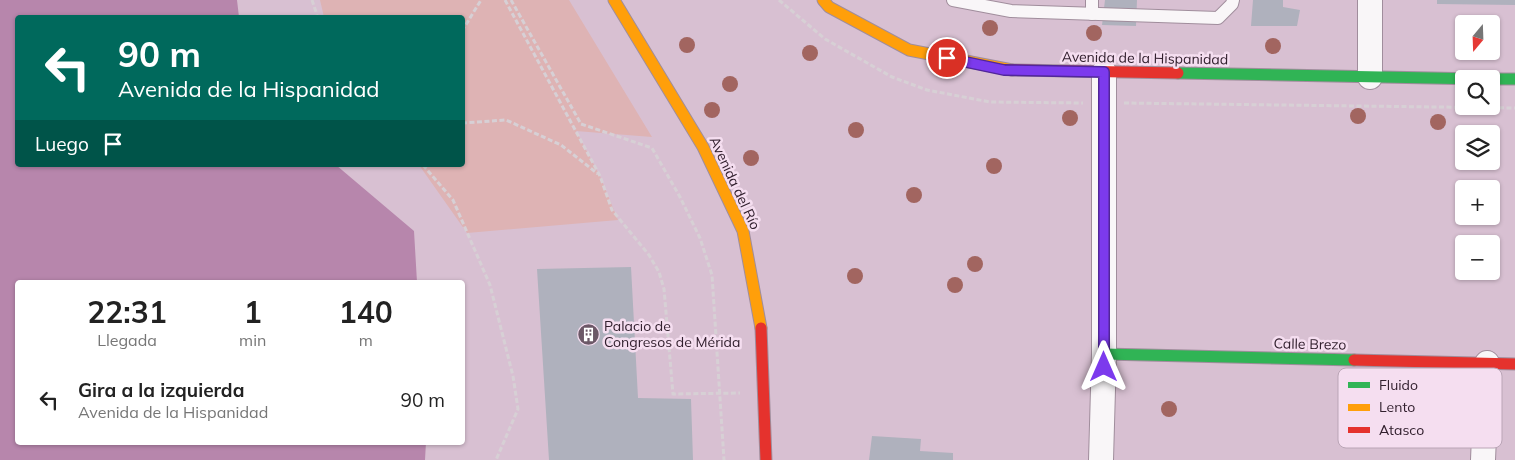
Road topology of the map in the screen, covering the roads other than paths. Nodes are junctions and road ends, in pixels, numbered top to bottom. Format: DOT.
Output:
graph roads {
  1 [pos="614,0"];
  2 [pos="823,0"];
  3 [pos="953,0"];
  4 [pos="1092,0"];
  5 [pos="1233,0"];
  6 [pos="1370,0"];
  7 [pos="1092,14"];
  8 [pos="1104,72"];
  9 [pos="1370,77"];
  10 [pos="1455,79"];
  11 [pos="1500,79"];
  12 [pos="1515,79"];
  13 [pos="1104,354"];
  14 [pos="1487,363"];
  15 [pos="1515,364"];
  16 [pos="1487,368"];
  17 [pos="766,460"];
  18 [pos="1101,460"];
  1 -- 17 [label="street, Avenida del Río"];
  2 -- 8 [label="street, Avenida de la Hispanidad"];
  3 -- 7 [label="lane"];
  4 -- 7 [label="lane"];
  5 -- 7 [label="lane"];
  6 -- 9 [label="street"];
  8 -- 9 [label="street, Avenida de la Hispanidad"];
  8 -- 13 [label="street"];
  9 -- 10 [label="street, Avenida de la Hispanidad"];
  11 -- 12 [label="street"];
  13 -- 14 [label="street, Calle Brezo"];
  13 -- 18 [label="street"];
  14 -- 15 [label="street, Calle Brezo"];
  14 -- 16 [label="street"];
}
